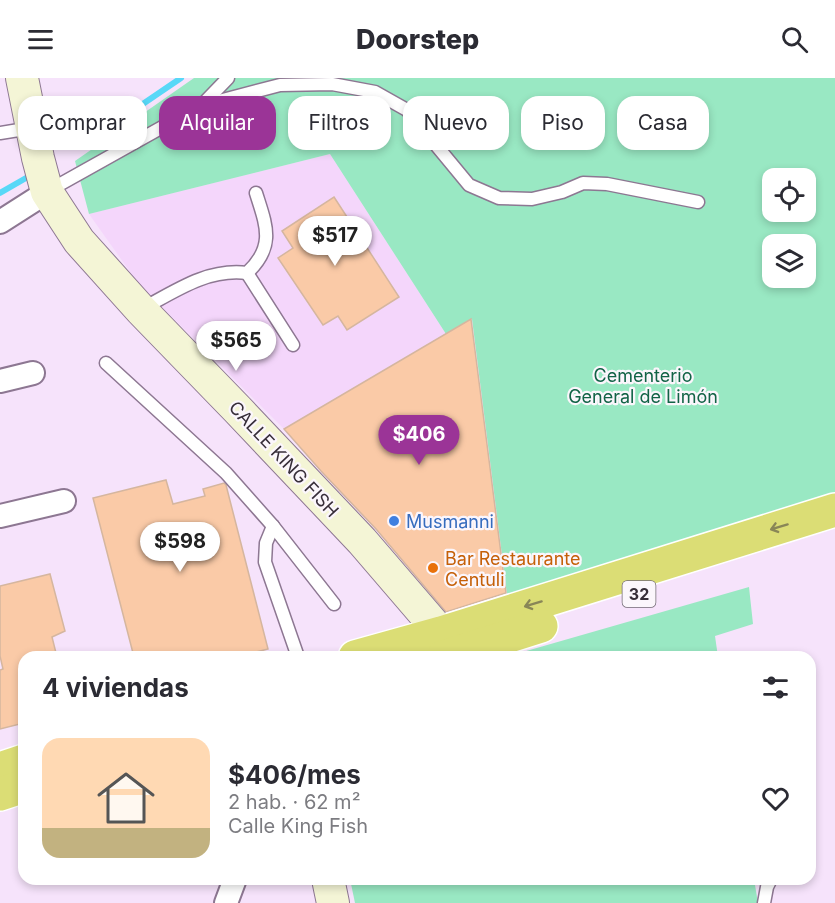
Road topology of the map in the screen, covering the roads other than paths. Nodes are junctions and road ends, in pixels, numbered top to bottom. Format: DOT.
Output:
graph roads {
  1 [pos="22,78"];
  2 [pos="228,78"];
  3 [pos="26,96"];
  4 [pos="210,96"];
  5 [pos="238,96"];
  6 [pos="159,129"];
  7 [pos="18,130"];
  8 [pos="0,133"];
  9 [pos="36,150"];
  10 [pos="47,192"];
  11 [pos="256,193"];
  12 [pos="698,202"];
  13 [pos="0,222"];
  14 [pos="247,273"];
  15 [pos="141,310"];
  16 [pos="293,345"];
  17 [pos="106,363"];
  18 [pos="33,373"];
  19 [pos="0,381"];
  20 [pos="64,501"];
  21 [pos="835,510"];
  22 [pos="0,516"];
  23 [pos="273,526"];
  24 [pos="835,532"];
  25 [pos="334,604"];
  26 [pos="444,648"];
  27 [pos="296,651"];
  28 [pos="414,651"];
  29 [pos="18,763"];
  30 [pos="0,769"];
  31 [pos="18,788"];
  32 [pos="0,794"];
  33 [pos="233,885"];
  34 [pos="329,885"];
  35 [pos="768,885"];
  36 [pos="226,903"];
  37 [pos="333,903"];
  38 [pos="764,903"];
  1 -- 3 [label="street, CALLE KING FISH"];
  2 -- 4 [label="lane"];
  5 -- 12 [label="lane"];
  6 -- 10 [label="lane"];
  7 -- 8 [label="lane"];
  9 -- 10 [label="street, CALLE KING FISH"];
  10 -- 13 [label="street"];
  10 -- 15 [label="street, CALLE KING FISH"];
  11 -- 14 [label="lane"];
  14 -- 15 [label="lane"];
  14 -- 16 [label="lane"];
  15 -- 26 [label="street, CALLE KING FISH"];
  17 -- 23 [label="lane"];
  18 -- 19 [label="street"];
  20 -- 22 [label="street"];
  21 -- 26 [label="highway, 32, one-way"];
  23 -- 25 [label="lane"];
  23 -- 27 [label="lane"];
  24 -- 26 [label="highway, 32"];
  26 -- 28 [label="highway, 32"];
  29 -- 30 [label="highway"];
  31 -- 32 [label="highway"];
  33 -- 36 [label="street"];
  34 -- 37 [label="street"];
  35 -- 38 [label="lane"];
}
